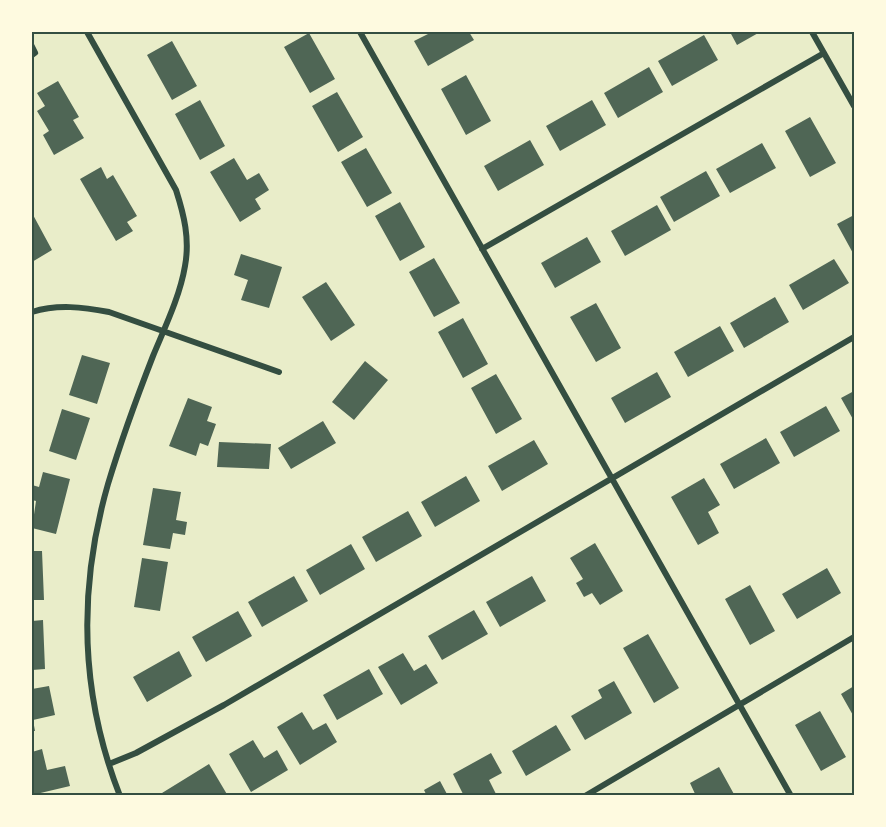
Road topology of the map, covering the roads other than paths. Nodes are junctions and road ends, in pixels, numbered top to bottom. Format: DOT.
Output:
graph roads {
  1 [pos="87,32"];
  2 [pos="360,32"];
  3 [pos="812,32"];
  4 [pos="32,45"];
  5 [pos="824,53"];
  6 [pos="32,56"];
  7 [pos="855,106"];
  8 [pos="482,249"];
  9 [pos="32,312"];
  10 [pos="163,331"];
  11 [pos="855,337"];
  12 [pos="279,372"];
  13 [pos="611,479"];
  14 [pos="855,637"];
  15 [pos="740,705"];
  16 [pos="109,764"];
  17 [pos="120,795"];
  18 [pos="585,795"];
  19 [pos="791,795"];
  1 -- 10 [label="street"];
  2 -- 8 [label="street"];
  3 -- 5 [label="street"];
  4 -- 6 [label="lane"];
  5 -- 7 [label="street"];
  5 -- 8 [label="street"];
  8 -- 13 [label="street"];
  9 -- 10 [label="street"];
  10 -- 12 [label="street"];
  10 -- 16 [label="street"];
  11 -- 13 [label="street"];
  13 -- 15 [label="street"];
  13 -- 16 [label="street"];
  14 -- 15 [label="street"];
  15 -- 18 [label="street"];
  15 -- 19 [label="street"];
  16 -- 17 [label="street"];
}
